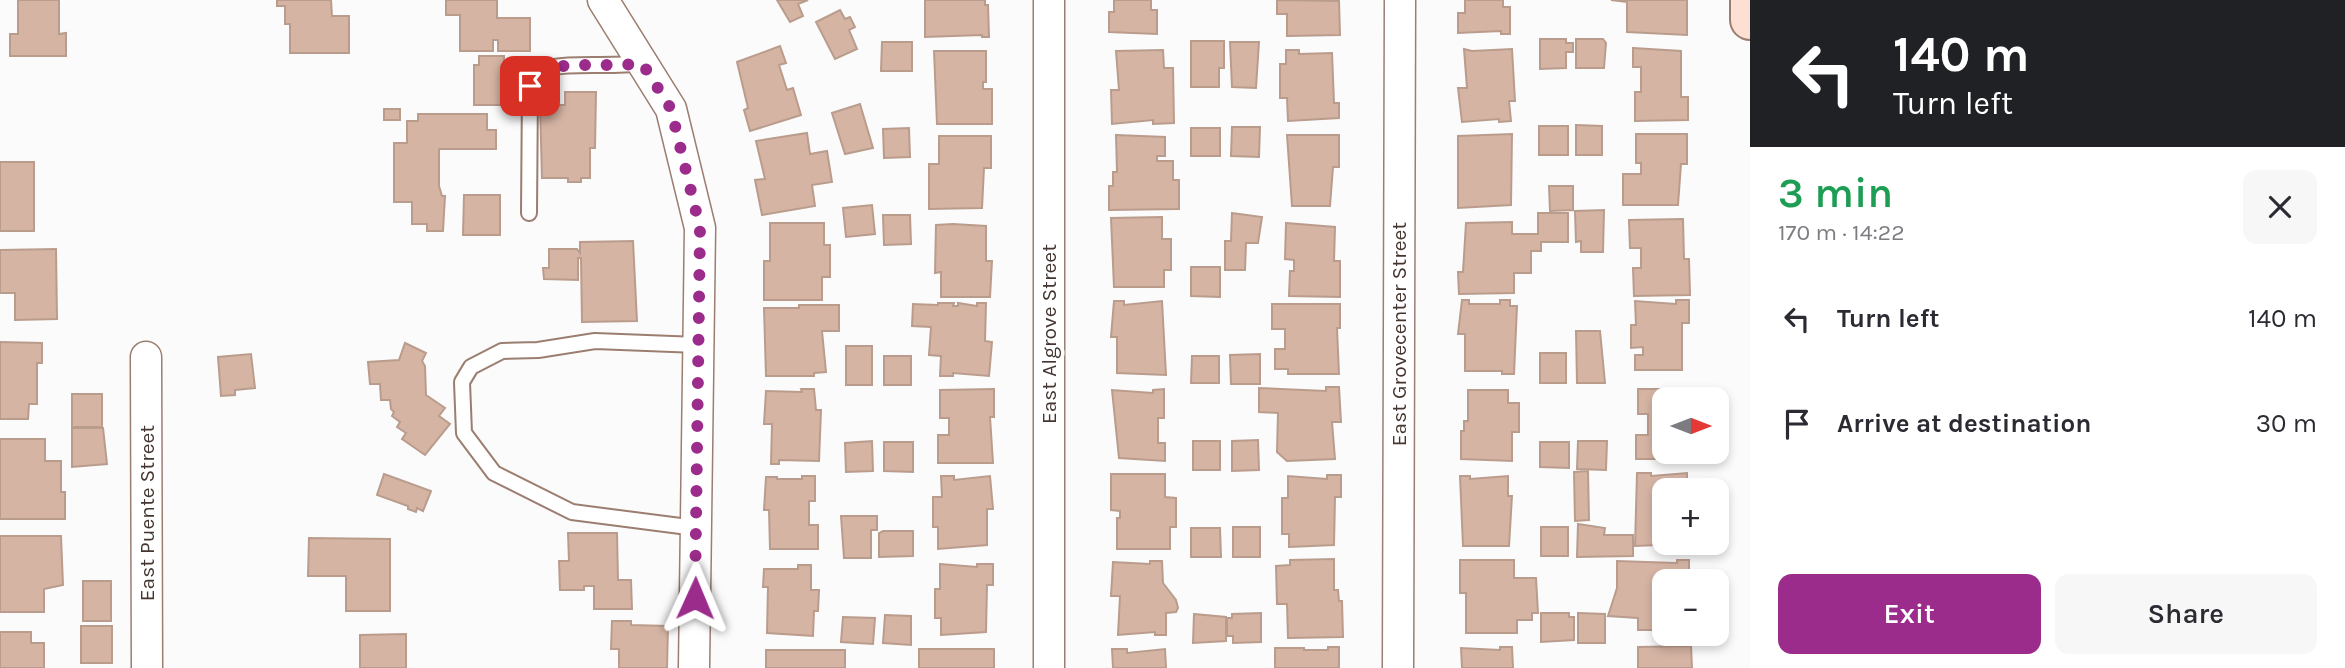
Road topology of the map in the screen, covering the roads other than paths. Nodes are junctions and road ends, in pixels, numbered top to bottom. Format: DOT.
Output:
graph roads {
  1 [pos="603,0"];
  2 [pos="1049,0"];
  3 [pos="1400,0"];
  4 [pos="1750,0"];
  5 [pos="1750,20"];
  6 [pos="642,63"];
  7 [pos="529,214"];
  8 [pos="698,345"];
  9 [pos="146,357"];
  10 [pos="696,528"];
  11 [pos="147,668"];
  12 [pos="694,668"];
  13 [pos="1049,668"];
  14 [pos="1398,668"];
  1 -- 6 [label="street"];
  2 -- 13 [label="street, East Algrove Street"];
  3 -- 14 [label="street, East Grovecenter Street"];
  4 -- 5 [label="street"];
  6 -- 7 [label="lane"];
  6 -- 8 [label="street"];
  8 -- 10 [label="street"];
  8 -- 10 [label="lane"];
  9 -- 11 [label="street, East Puente Street"];
  10 -- 12 [label="street"];
}
